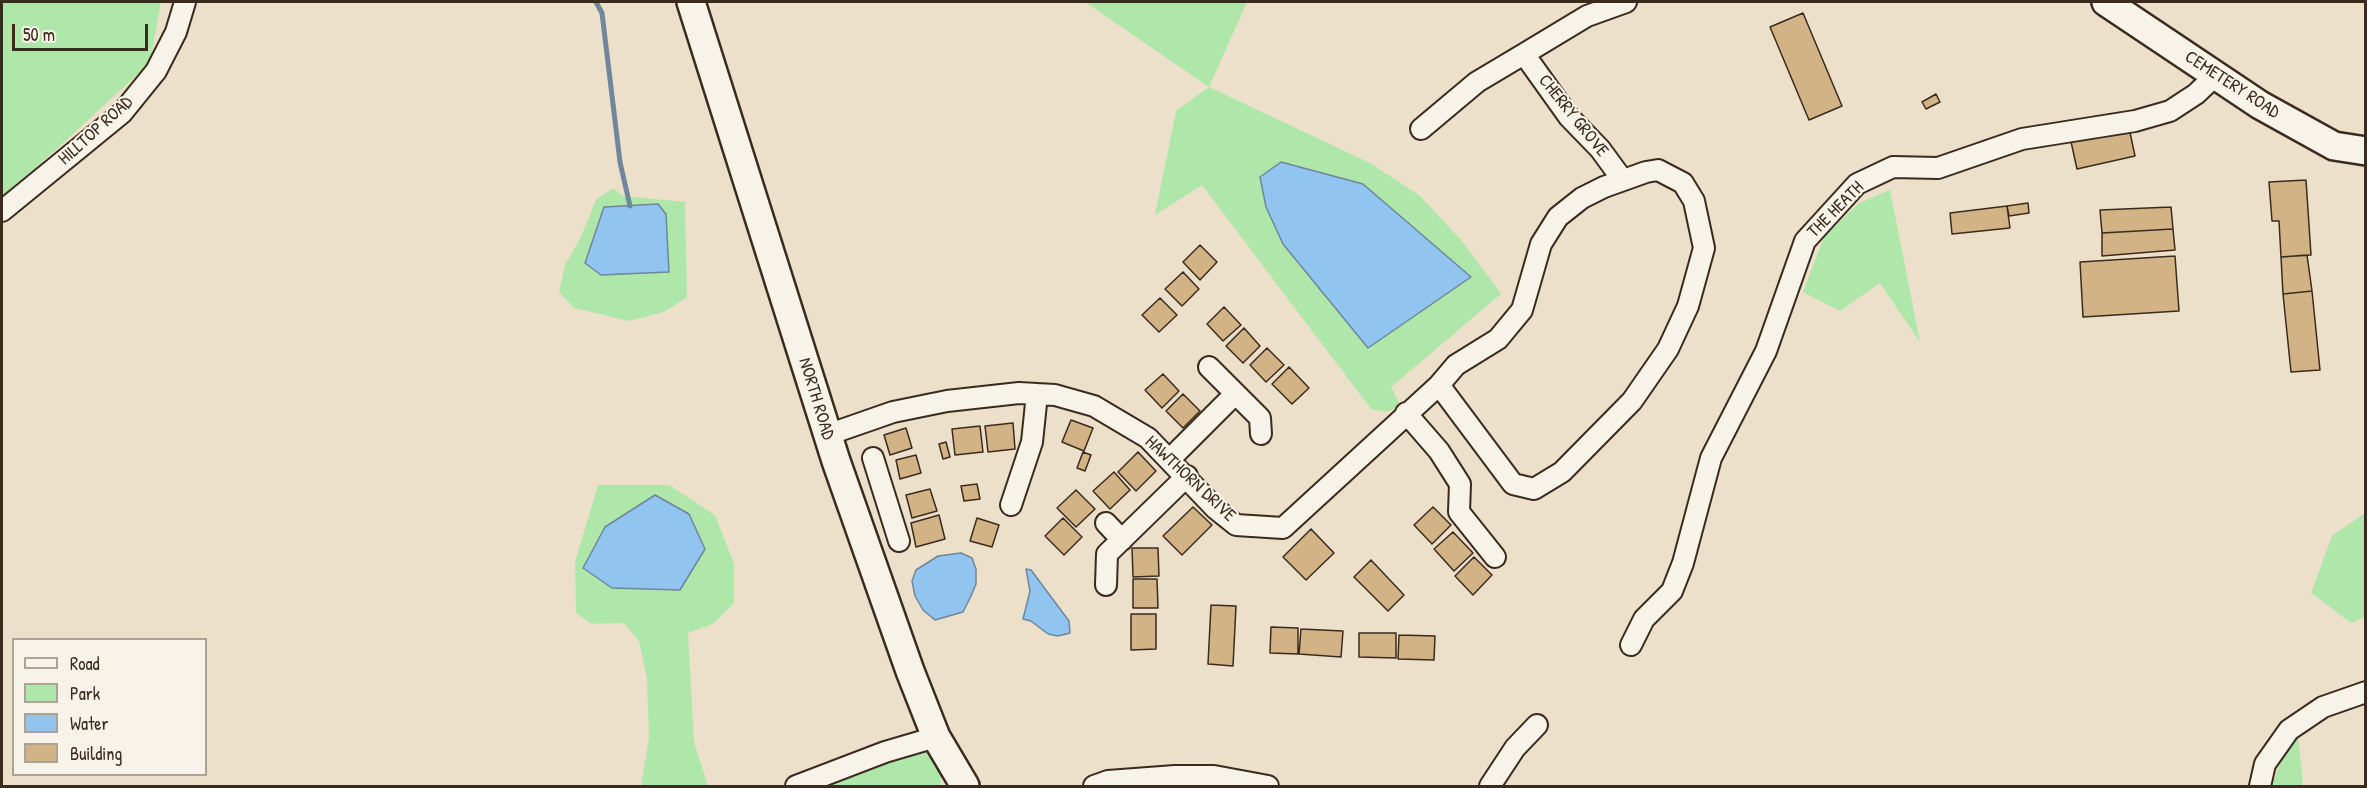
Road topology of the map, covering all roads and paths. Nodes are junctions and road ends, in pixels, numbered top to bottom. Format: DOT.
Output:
graph roads {
  1 [pos="185,2"];
  2 [pos="691,2"];
  3 [pos="1626,2"];
  4 [pos="2106,2"];
  5 [pos="1524,54"];
  6 [pos="2216,75"];
  7 [pos="1421,129"];
  8 [pos="2366,151"];
  9 [pos="1622,179"];
  10 [pos="2,211"];
  11 [pos="1209,367"];
  12 [pos="1439,385"];
  13 [pos="1037,394"];
  14 [pos="1235,394"];
  15 [pos="1406,412"];
  16 [pos="1261,434"];
  17 [pos="827,435"];
  18 [pos="873,458"];
  19 [pos="1170,459"];
  20 [pos="1187,476"];
  21 [pos="1011,504"];
  22 [pos="889,509"];
  23 [pos="856,520"];
  24 [pos="1106,523"];
  25 [pos="1122,540"];
  26 [pos="899,541"];
  27 [pos="1495,556"];
  28 [pos="1106,585"];
  29 [pos="1631,645"];
  30 [pos="2366,692"];
  31 [pos="1538,725"];
  32 [pos="936,737"];
  33 [pos="796,786"];
  34 [pos="965,786"];
  35 [pos="1094,786"];
  36 [pos="1268,786"];
  37 [pos="1491,786"];
  38 [pos="2260,786"];
  1 -- 10 [label="street, HILLTOP ROAD"];
  2 -- 17 [label="street, NORTH ROAD"];
  3 -- 5 [label="street"];
  4 -- 6 [label="street, CEMETERY ROAD"];
  5 -- 7 [label="street"];
  5 -- 9 [label="street, CHERRY GROVE"];
  6 -- 8 [label="street, CEMETERY ROAD"];
  6 -- 29 [label="street, THE HEATH"];
  9 -- 12 [label="street, HAWTHORN DRIVE"];
  9 -- 12 [label="street, HAWTHORN DRIVE"];
  11 -- 14 [label="street"];
  12 -- 15 [label="street, HAWTHORN DRIVE"];
  13 -- 17 [label="street, HAWTHORN DRIVE"];
  13 -- 19 [label="street, HAWTHORN DRIVE"];
  13 -- 21 [label="street"];
  14 -- 16 [label="street"];
  14 -- 19 [label="street"];
  15 -- 20 [label="street, HAWTHORN DRIVE"];
  15 -- 27 [label="street"];
  17 -- 23 [label="street, NORTH ROAD"];
  18 -- 22 [label="street"];
  19 -- 20 [label="street, HAWTHORN DRIVE"];
  20 -- 25 [label="street"];
  22 -- 23 [label="street"];
  22 -- 26 [label="street"];
  23 -- 32 [label="street, NORTH ROAD"];
  24 -- 25 [label="street"];
  25 -- 28 [label="street"];
  30 -- 38 [label="street"];
  31 -- 37 [label="street"];
  32 -- 33 [label="street"];
  32 -- 34 [label="street, NORTH ROAD"];
  35 -- 36 [label="street"];
}
